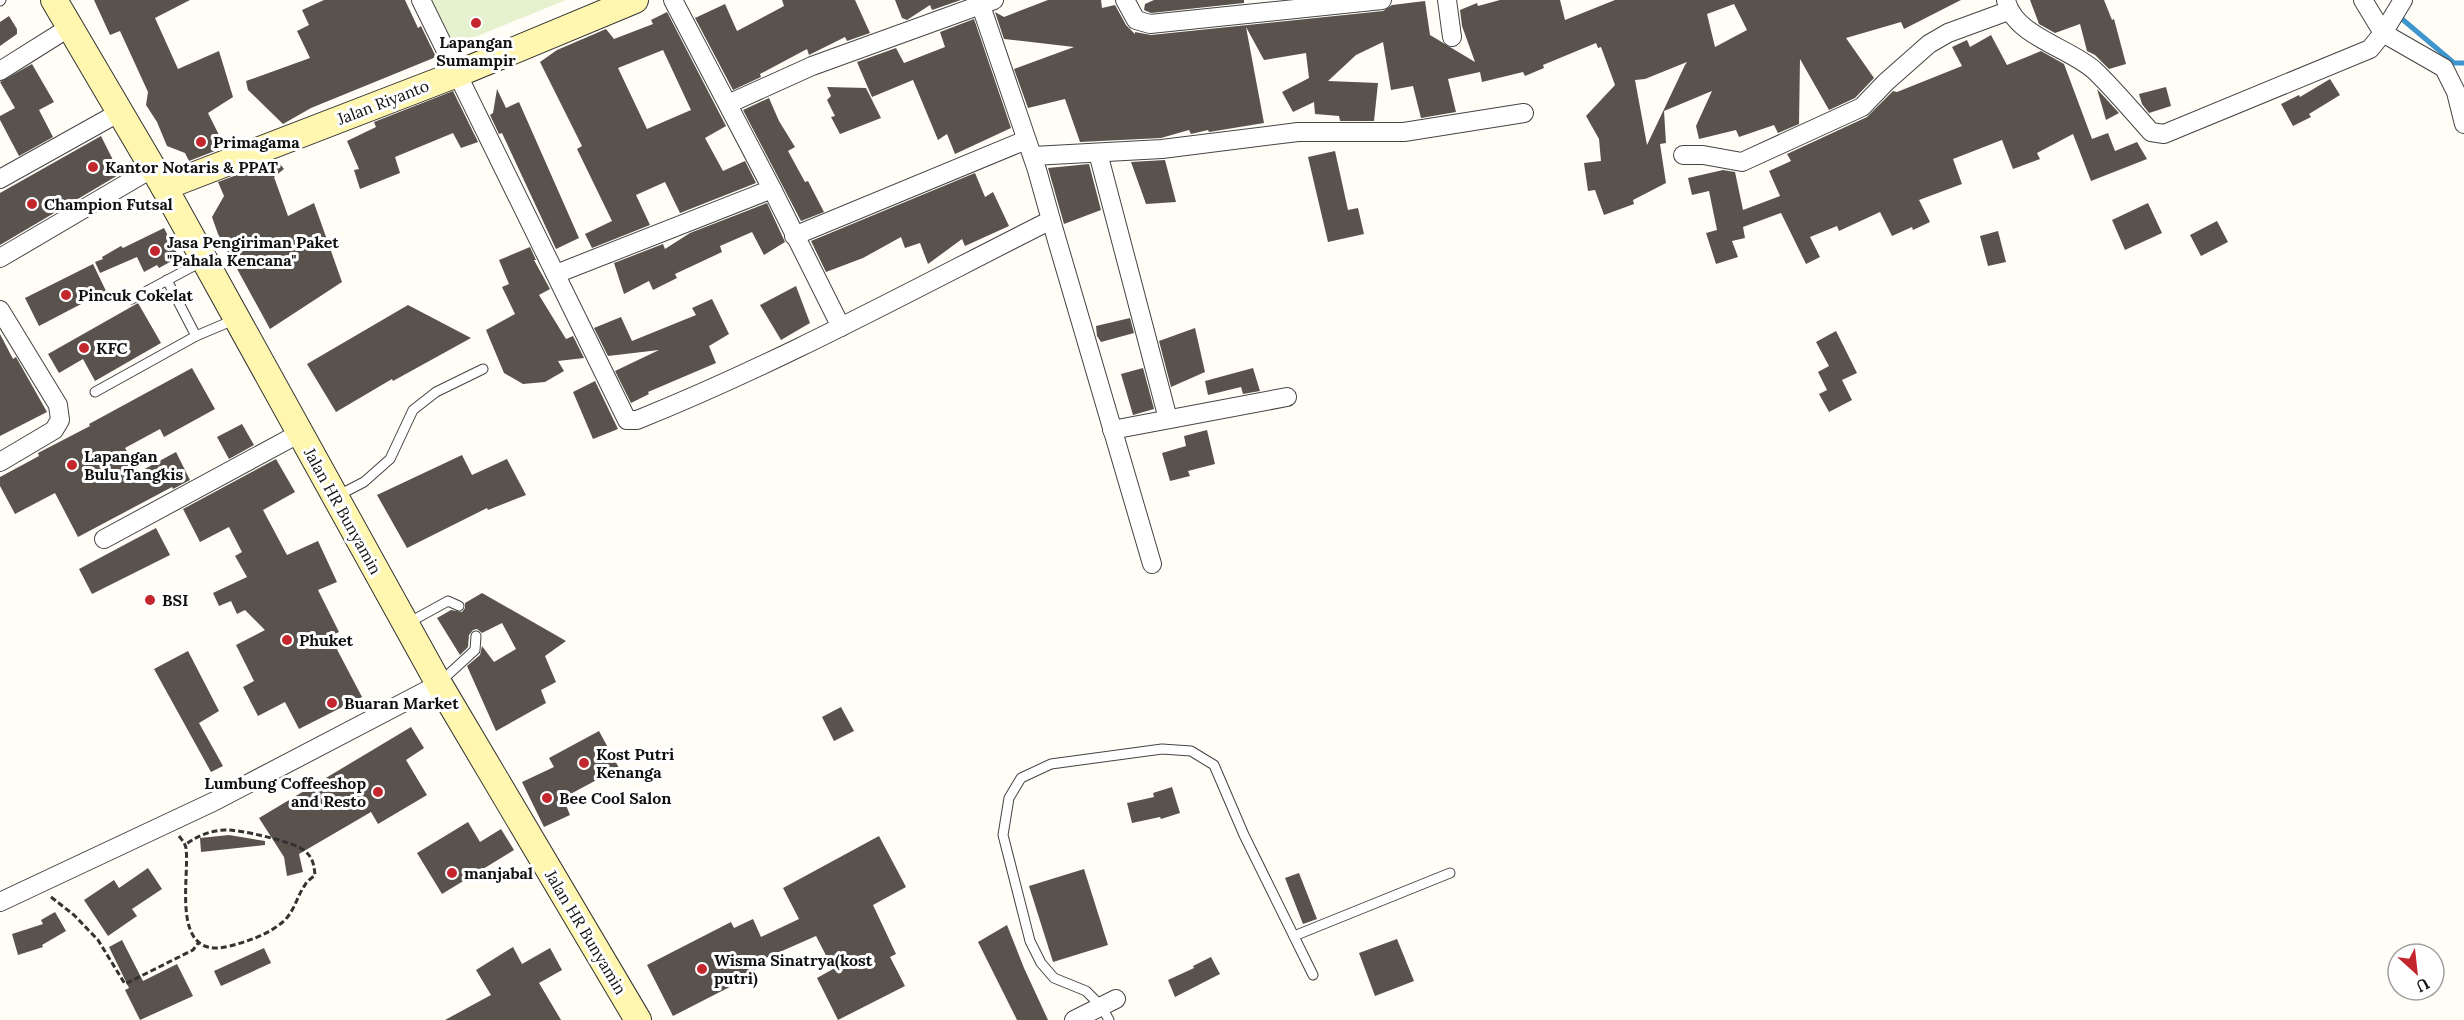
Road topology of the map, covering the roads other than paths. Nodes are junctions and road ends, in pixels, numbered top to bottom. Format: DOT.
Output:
graph roads {
  1 [pos="54,0"];
  2 [pos="421,0"];
  3 [pos="635,0"];
  4 [pos="673,0"];
  5 [pos="1125,0"];
  6 [pos="1382,0"];
  7 [pos="1447,0"];
  8 [pos="2363,0"];
  9 [pos="2403,0"];
  10 [pos="985,2"];
  11 [pos="2007,6"];
  12 [pos="2388,26"];
  13 [pos="70,27"];
  14 [pos="1452,37"];
  15 [pos="0,71"];
  16 [pos="457,74"];
  17 [pos="728,104"];
  18 [pos="120,112"];
  19 [pos="1524,113"];
  20 [pos="2464,124"];
  21 [pos="1029,148"];
  22 [pos="1098,153"];
  23 [pos="1683,155"];
  24 [pos="158,178"];
  25 [pos="0,179"];
  26 [pos="772,189"];
  27 [pos="1051,220"];
  28 [pos="794,236"];
  29 [pos="0,258"];
  30 [pos="203,261"];
  31 [pos="556,274"];
  32 [pos="167,280"];
  33 [pos="132,298"];
  34 [pos="0,310"];
  35 [pos="236,320"];
  36 [pos="841,327"];
  37 [pos="196,336"];
  38 [pos="483,369"];
  39 [pos="95,392"];
  40 [pos="1287,397"];
  41 [pos="1168,419"];
  42 [pos="1112,430"];
  43 [pos="300,433"];
  44 [pos="0,462"];
  45 [pos="335,497"];
  46 [pos="104,539"];
  47 [pos="1152,564"];
  48 [pos="459,606"];
  49 [pos="406,624"];
  50 [pos="476,636"];
  51 [pos="439,684"];
  52 [pos="1450,873"];
  53 [pos="0,902"];
  54 [pos="1294,936"];
  55 [pos="1313,975"];
  56 [pos="1109,1008"];
  57 [pos="638,1020"];
  58 [pos="1074,1020"];
  1 -- 13 [label="main road, Jalan HR Bunyamin"];
  2 -- 16 [label="street"];
  3 -- 16 [label="main road, Jalan Riyanto"];
  4 -- 17 [label="street"];
  5 -- 6 [label="street"];
  7 -- 14 [label="street"];
  8 -- 12 [label="street"];
  9 -- 12 [label="street"];
  10 -- 17 [label="street"];
  10 -- 21 [label="street"];
  11 -- 12 [label="street"];
  11 -- 23 [label="street"];
  12 -- 20 [label="street"];
  13 -- 15 [label="street"];
  13 -- 18 [label="main road, Jalan HR Bunyamin"];
  16 -- 24 [label="main road, Jalan Riyanto"];
  16 -- 31 [label="street"];
  17 -- 26 [label="street"];
  18 -- 24 [label="main road, Jalan HR Bunyamin"];
  18 -- 25 [label="street"];
  19 -- 22 [label="street"];
  21 -- 22 [label="street"];
  21 -- 27 [label="street"];
  21 -- 28 [label="street"];
  22 -- 41 [label="street"];
  24 -- 29 [label="street"];
  24 -- 30 [label="main road, Jalan HR Bunyamin"];
  26 -- 28 [label="street"];
  26 -- 31 [label="street"];
  27 -- 36 [label="street"];
  27 -- 42 [label="street"];
  28 -- 36 [label="street"];
  30 -- 32 [label="lane"];
  30 -- 35 [label="main road, Jalan HR Bunyamin"];
  31 -- 36 [label="street"];
  32 -- 33 [label="lane"];
  32 -- 37 [label="lane"];
  34 -- 44 [label="street"];
  35 -- 37 [label="lane"];
  35 -- 43 [label="main road, Jalan HR Bunyamin"];
  37 -- 39 [label="lane"];
  38 -- 45 [label="lane"];
  40 -- 41 [label="street"];
  41 -- 42 [label="street"];
  42 -- 47 [label="street"];
  43 -- 45 [label="main road, Jalan HR Bunyamin"];
  43 -- 46 [label="street"];
  45 -- 49 [label="main road, Jalan HR Bunyamin"];
  48 -- 49 [label="lane"];
  49 -- 51 [label="main road, Jalan HR Bunyamin"];
  50 -- 51 [label="lane"];
  51 -- 53 [label="street"];
  51 -- 57 [label="main road, Jalan HR Bunyamin"];
  52 -- 54 [label="lane"];
  54 -- 55 [label="lane"];
  54 -- 56 [label="lane"];
  56 -- 58 [label="street"];
}
